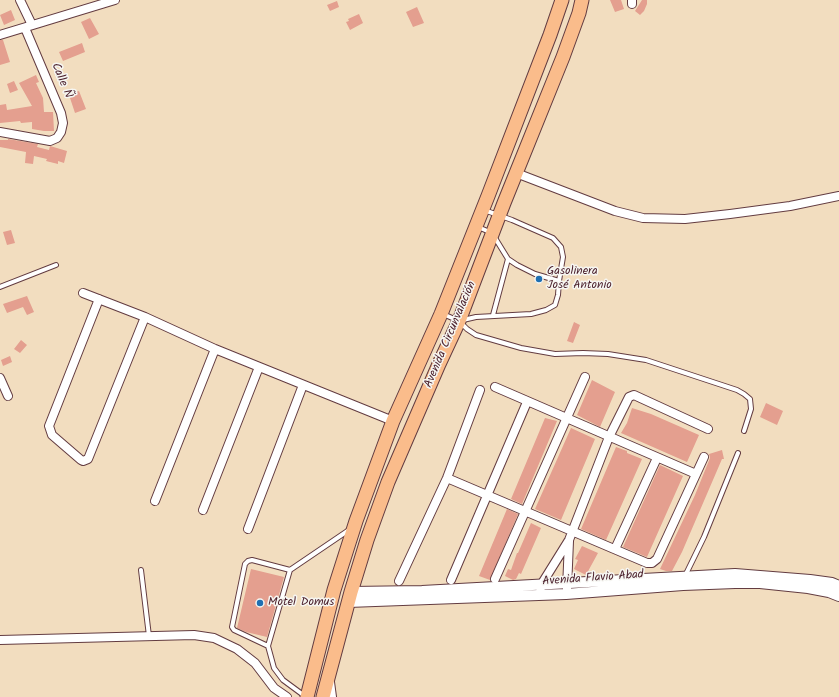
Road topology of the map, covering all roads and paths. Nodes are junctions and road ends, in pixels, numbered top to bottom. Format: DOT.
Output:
graph roads {
  1 [pos="20,0"];
  2 [pos="115,0"];
  3 [pos="562,0"];
  4 [pos="582,0"];
  5 [pos="28,26"];
  6 [pos="0,35"];
  7 [pos="0,132"];
  8 [pos="516,172"];
  9 [pos="488,196"];
  10 [pos="839,196"];
  11 [pos="482,209"];
  12 [pos="502,209"];
  13 [pos="476,226"];
  14 [pos="492,233"];
  15 [pos="508,260"];
  16 [pos="56,265"];
  17 [pos="454,281"];
  18 [pos="560,281"];
  19 [pos="0,287"];
  20 [pos="471,289"];
  21 [pos="83,293"];
  22 [pos="99,299"];
  23 [pos="442,314"];
  24 [pos="493,316"];
  25 [pos="145,317"];
  26 [pos="459,321"];
  27 [pos="215,349"];
  28 [pos="424,355"];
  29 [pos="439,364"];
  30 [pos="259,366"];
  31 [pos="585,377"];
  32 [pos="0,378"];
  33 [pos="303,385"];
  34 [pos="495,387"];
  35 [pos="480,390"];
  36 [pos="8,396"];
  37 [pos="527,402"];
  38 [pos="567,418"];
  39 [pos="393,421"];
  40 [pos="708,429"];
  41 [pos="744,431"];
  42 [pos="609,437"];
  43 [pos="738,453"];
  44 [pos="704,457"];
  45 [pos="657,458"];
  46 [pos="696,474"];
  47 [pos="447,478"];
  48 [pos="487,496"];
  49 [pos="155,501"];
  50 [pos="203,510"];
  51 [pos="525,512"];
  52 [pos="356,520"];
  53 [pos="248,529"];
  54 [pos="572,531"];
  55 [pos="569,540"];
  56 [pos="615,549"];
  57 [pos="141,570"];
  58 [pos="290,570"];
  59 [pos="685,576"];
  60 [pos="495,579"];
  61 [pos="451,580"];
  62 [pos="399,581"];
  63 [pos="568,582"];
  64 [pos="839,586"];
  65 [pos="540,590"];
  66 [pos="566,594"];
  67 [pos="839,596"];
  68 [pos="350,597"];
  69 [pos="149,636"];
  70 [pos="0,640"];
  71 [pos="268,646"];
  72 [pos="329,674"];
  73 [pos="303,696"];
  74 [pos="287,697"];
  75 [pos="323,697"];
  76 [pos="332,697"];
  1 -- 5 [label="street, Calle Ñ"];
  2 -- 5 [label="street"];
  3 -- 9 [label="highway, Avenida Circunvalación"];
  4 -- 8 [label="highway, Avenida Circunvalación"];
  5 -- 6 [label="street"];
  5 -- 7 [label="street, Calle Ñ"];
  8 -- 10 [label="street"];
  8 -- 12 [label="highway, Avenida Circunvalación"];
  9 -- 11 [label="highway, Avenida Circunvalación"];
  9 -- 12 [label="highway"];
  11 -- 12 [label="lane"];
  11 -- 13 [label="highway, Avenida Circunvalación"];
  12 -- 14 [label="highway, Avenida Circunvalación"];
  12 -- 18 [label="lane"];
  13 -- 14 [label="lane"];
  13 -- 17 [label="highway, Avenida Circunvalación"];
  14 -- 15 [label="lane"];
  14 -- 20 [label="highway, Avenida Circunvalación"];
  15 -- 18 [label="lane"];
  15 -- 24 [label="lane"];
  16 -- 19 [label="lane"];
  17 -- 20 [label="highway"];
  17 -- 23 [label="highway, Avenida Circunvalación"];
  18 -- 24 [label="lane"];
  20 -- 26 [label="highway, Avenida Circunvalación"];
  21 -- 22 [label="street"];
  22 -- 25 [label="street"];
  22 -- 25 [label="street"];
  23 -- 26 [label="lane"];
  23 -- 28 [label="highway, Avenida Circunvalación"];
  24 -- 26 [label="lane"];
  25 -- 27 [label="street"];
  26 -- 29 [label="highway, Avenida Circunvalación"];
  26 -- 41 [label="lane"];
  27 -- 30 [label="street"];
  27 -- 49 [label="street"];
  28 -- 29 [label="highway"];
  28 -- 39 [label="highway, Avenida Circunvalación"];
  29 -- 68 [label="highway, Avenida Circunvalación"];
  30 -- 33 [label="street"];
  30 -- 50 [label="street"];
  31 -- 38 [label="street"];
  32 -- 36 [label="street"];
  33 -- 39 [label="street"];
  33 -- 53 [label="street"];
  34 -- 37 [label="street"];
  35 -- 47 [label="street"];
  37 -- 38 [label="street"];
  37 -- 48 [label="street"];
  38 -- 42 [label="street"];
  38 -- 51 [label="street"];
  39 -- 52 [label="highway, Avenida Circunvalación"];
  40 -- 42 [label="street"];
  42 -- 45 [label="street"];
  42 -- 54 [label="street"];
  43 -- 59 [label="lane"];
  44 -- 46 [label="street"];
  45 -- 46 [label="street"];
  45 -- 56 [label="street"];
  46 -- 56 [label="street"];
  47 -- 48 [label="street"];
  47 -- 62 [label="street"];
  48 -- 51 [label="street"];
  48 -- 61 [label="street"];
  51 -- 54 [label="street"];
  51 -- 60 [label="street"];
  52 -- 58 [label="lane"];
  52 -- 73 [label="highway, Avenida Circunvalación"];
  54 -- 55 [label="street"];
  54 -- 56 [label="street"];
  55 -- 63 [label="street"];
  55 -- 65 [label="street"];
  57 -- 69 [label="lane"];
  58 -- 71 [label="lane"];
  58 -- 71 [label="lane"];
  59 -- 63 [label="street, Avenida Flavio Abad"];
  59 -- 64 [label="street, Avenida Flavio Abad"];
  63 -- 65 [label="street, Avenida Flavio Abad"];
  63 -- 66 [label="street"];
  65 -- 66 [label="street, Avenida Flavio Abad"];
  65 -- 68 [label="street, Avenida Flavio Abad"];
  66 -- 67 [label="street, Avenida Flavio Abad"];
  68 -- 72 [label="highway, Avenida Circunvalación"];
  69 -- 70 [label="street"];
  69 -- 74 [label="street"];
  71 -- 73 [label="lane"];
  72 -- 75 [label="highway, Avenida Circunvalación"];
  72 -- 76 [label="street, Avenida Circunvalación"];
}
